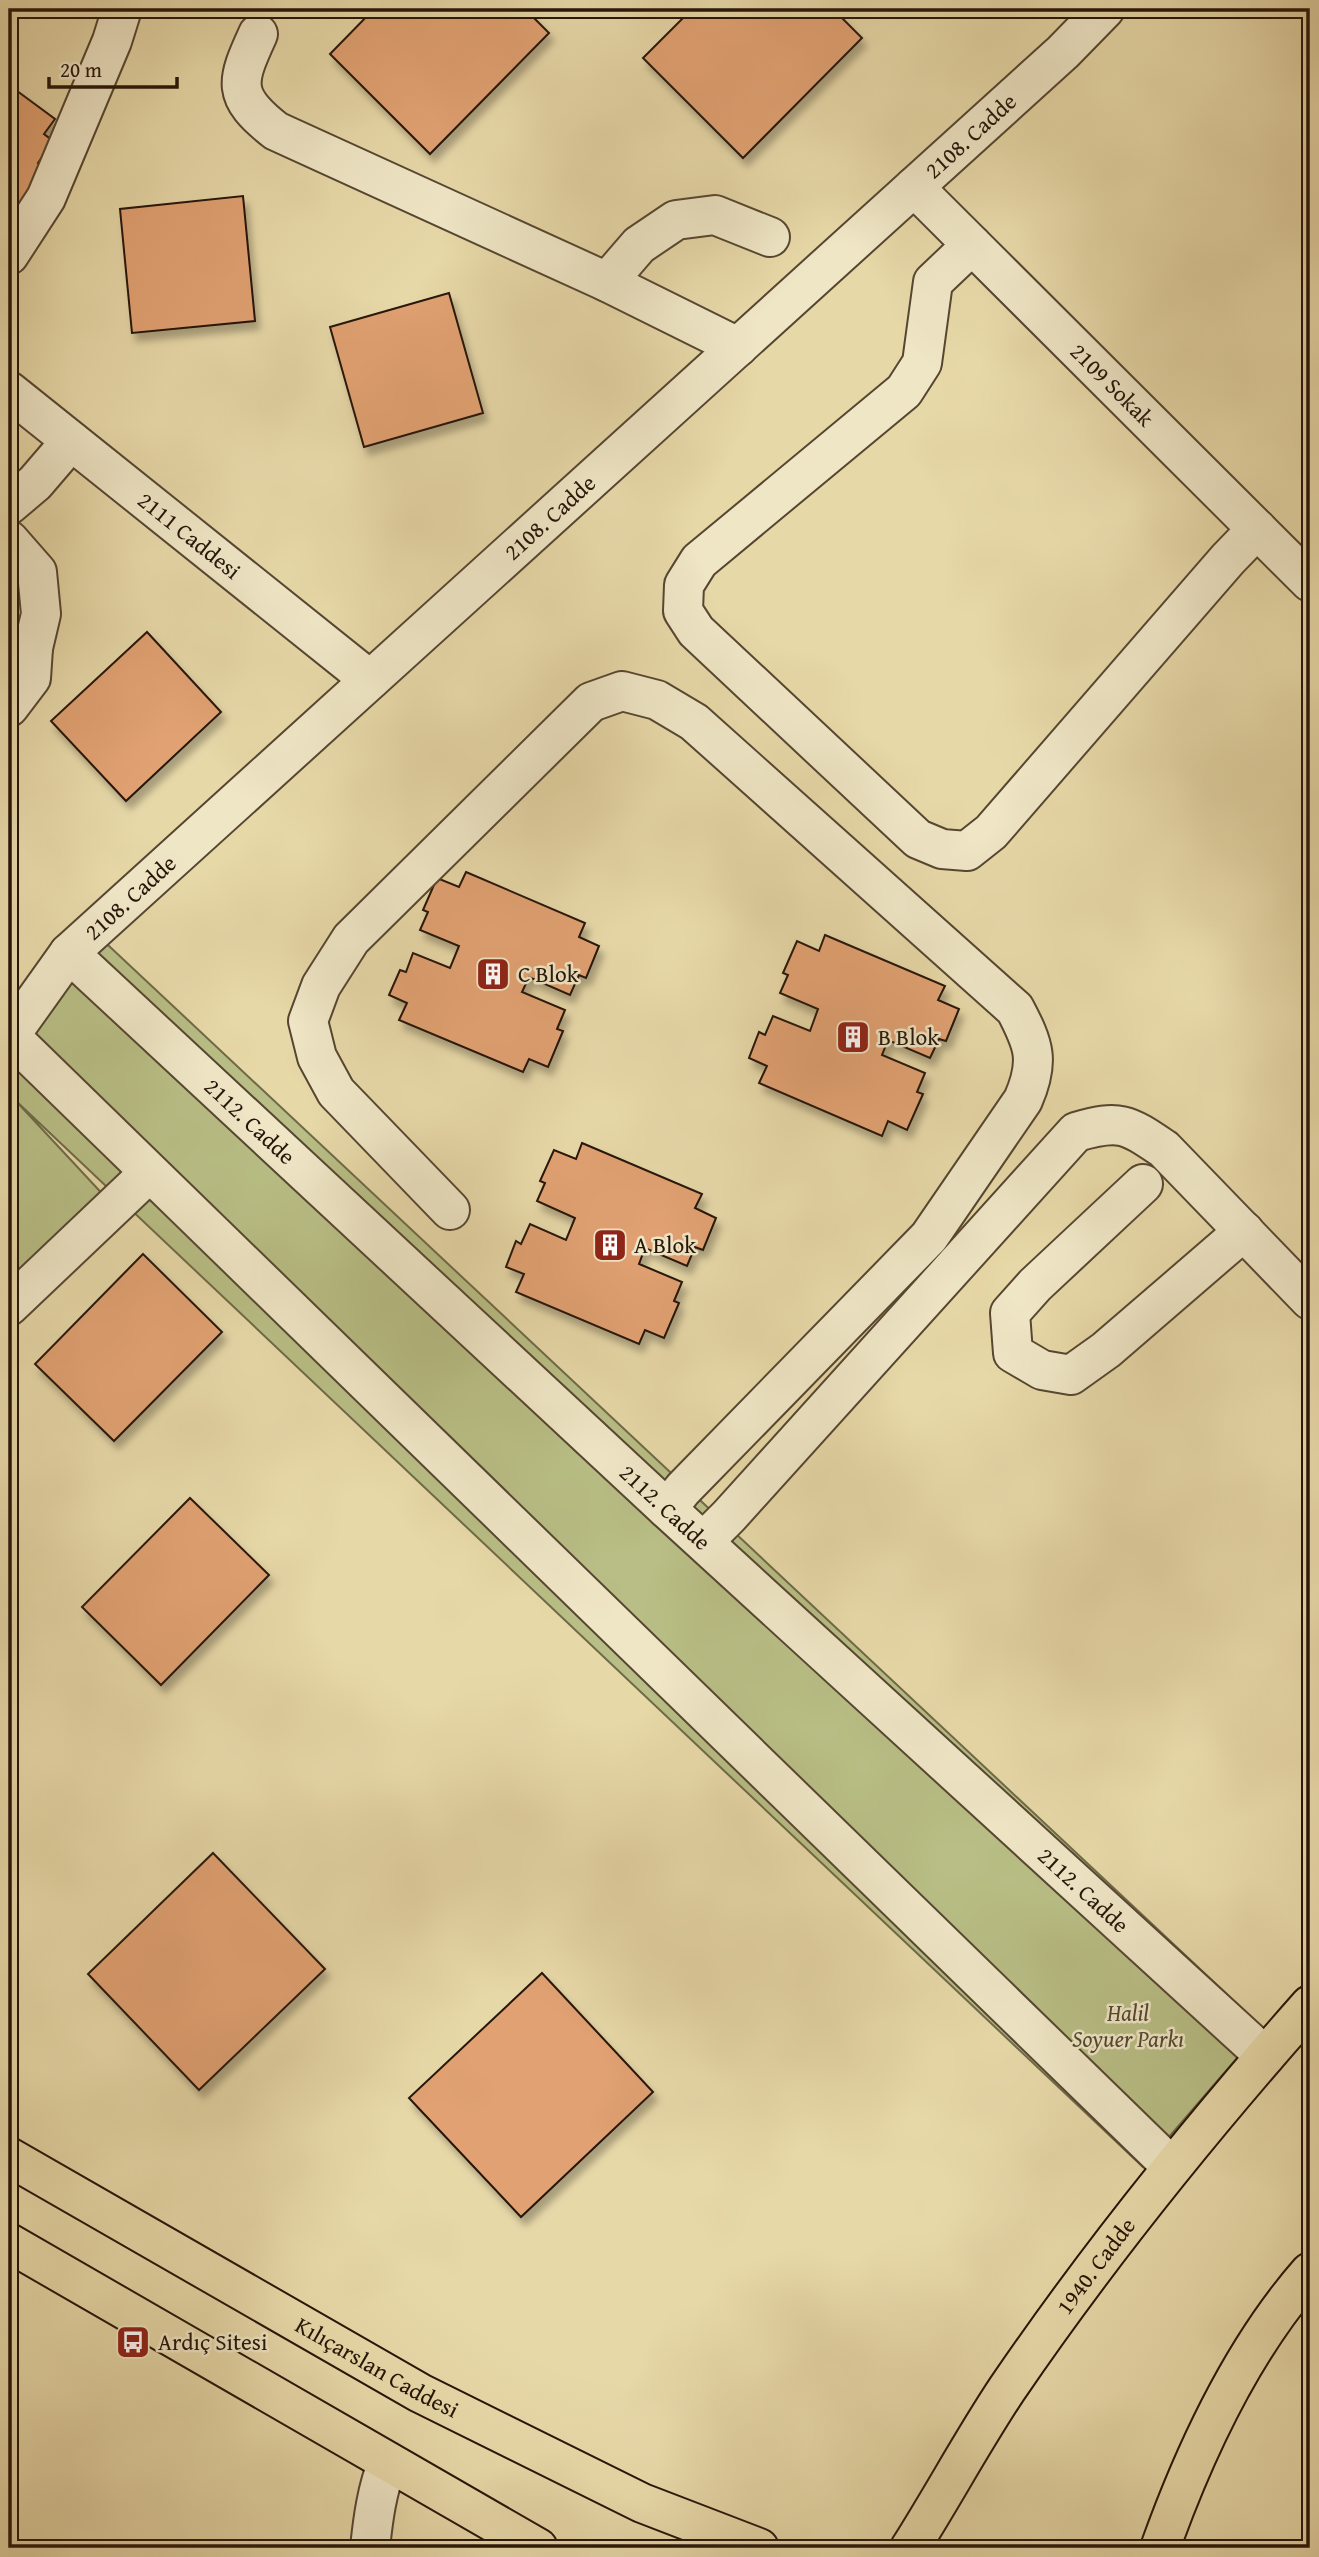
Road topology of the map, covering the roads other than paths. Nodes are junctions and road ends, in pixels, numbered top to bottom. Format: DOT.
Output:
graph roads {
  1 [pos="122,9"];
  2 [pos="1092,13"];
  3 [pos="258,34"];
  4 [pos="914,187"];
  5 [pos="769,237"];
  6 [pos="972,245"];
  7 [pos="9,255"];
  8 [pos="607,282"];
  9 [pos="738,346"];
  10 [pos="9,391"];
  11 [pos="71,441"];
  12 [pos="9,505"];
  13 [pos="1257,529"];
  14 [pos="9,540"];
  15 [pos="1310,582"];
  16 [pos="21,653"];
  17 [pos="370,680"];
  18 [pos="9,707"];
  19 [pos="69,953"];
  20 [pos="9,1036"];
  21 [pos="149,1172"];
  22 [pos="1143,1184"];
  23 [pos="450,1210"];
  24 [pos="1244,1231"];
  25 [pos="1310,1300"];
  26 [pos="9,1306"];
  27 [pos="667,1509"];
  28 [pos="704,1541"];
  29 [pos="1310,2005"];
  30 [pos="1265,2056"];
  31 [pos="9,2157"];
  32 [pos="1172,2167"];
  33 [pos="9,2243"];
  34 [pos="1310,2272"];
  35 [pos="388,2462"];
  36 [pos="370,2548"];
  37 [pos="538,2548"];
  38 [pos="759,2548"];
  39 [pos="910,2548"];
  40 [pos="1160,2548"];
  1 -- 7 [label="street"];
  2 -- 4 [label="street, 2108. Cadde"];
  3 -- 8 [label="street"];
  4 -- 6 [label="street, 2109 Sokak"];
  4 -- 9 [label="street, 2108. Cadde"];
  5 -- 8 [label="street"];
  6 -- 13 [label="street, 2109 Sokak"];
  6 -- 13 [label="street"];
  8 -- 9 [label="street"];
  9 -- 17 [label="street, 2108. Cadde"];
  10 -- 11 [label="street, 2111 Caddesi"];
  11 -- 12 [label="street"];
  11 -- 17 [label="street, 2111 Caddesi"];
  13 -- 15 [label="street, 2109 Sokak"];
  14 -- 16 [label="street"];
  16 -- 18 [label="street"];
  17 -- 19 [label="street, 2108. Cadde"];
  19 -- 20 [label="street, 2108. Cadde"];
  19 -- 27 [label="street, 2112. Cadde"];
  20 -- 21 [label="street"];
  21 -- 26 [label="street"];
  21 -- 32 [label="street"];
  22 -- 24 [label="street"];
  23 -- 27 [label="street"];
  24 -- 25 [label="street"];
  24 -- 28 [label="street"];
  27 -- 28 [label="street, 2112. Cadde"];
  28 -- 30 [label="street, 2112. Cadde"];
  29 -- 30 [label="main road, 1940. Cadde"];
  30 -- 32 [label="main road, 1940. Cadde"];
  31 -- 38 [label="main road, Kılıçarslan Caddesi"];
  32 -- 39 [label="main road, 1940. Cadde"];
  33 -- 35 [label="main road"];
  34 -- 40 [label="main road"];
  35 -- 36 [label="street"];
  35 -- 37 [label="main road"];
}
